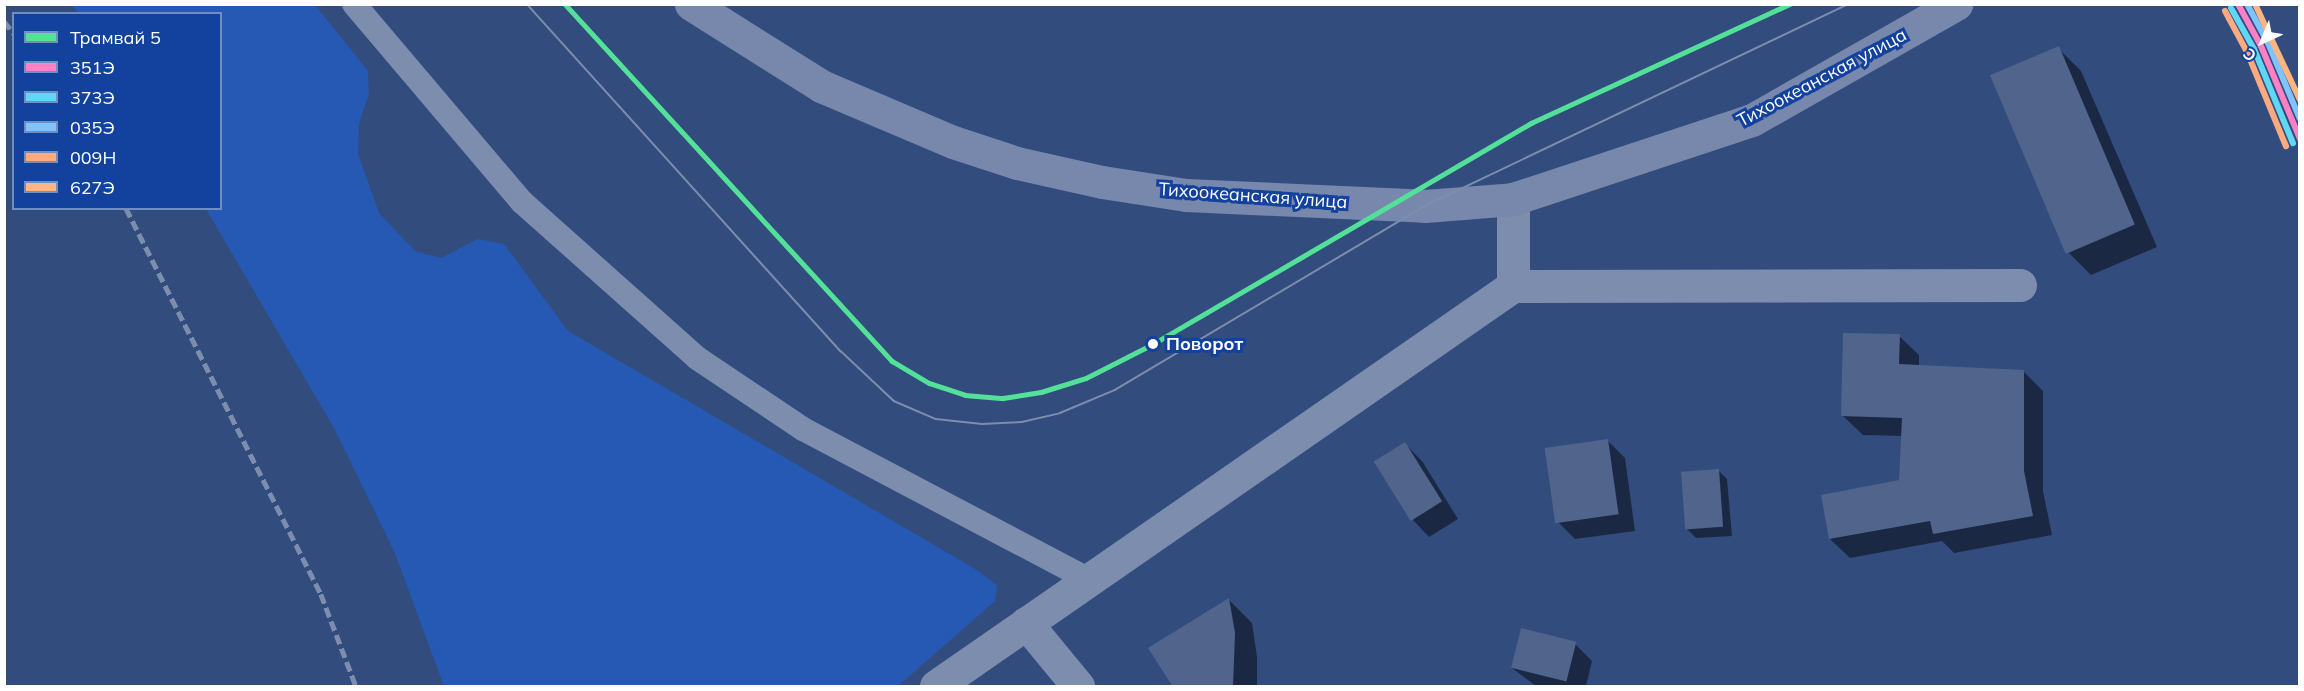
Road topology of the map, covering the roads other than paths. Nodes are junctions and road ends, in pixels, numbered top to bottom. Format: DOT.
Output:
graph roads {
  1 [pos="354,4"];
  2 [pos="691,4"];
  3 [pos="1956,4"];
  4 [pos="1513,199"];
  5 [pos="2020,285"];
  6 [pos="1513,286"];
  7 [pos="1089,580"];
  8 [pos="1026,623"];
  9 [pos="936,687"];
  10 [pos="1078,687"];
  1 -- 7 [label="lane"];
  2 -- 4 [label="main road, Тихоокеанская улица"];
  3 -- 4 [label="main road, Тихоокеанская улица"];
  4 -- 6 [label="street"];
  5 -- 6 [label="street"];
  6 -- 7 [label="street"];
  7 -- 8 [label="street"];
  8 -- 9 [label="street"];
  8 -- 10 [label="street"];
}
